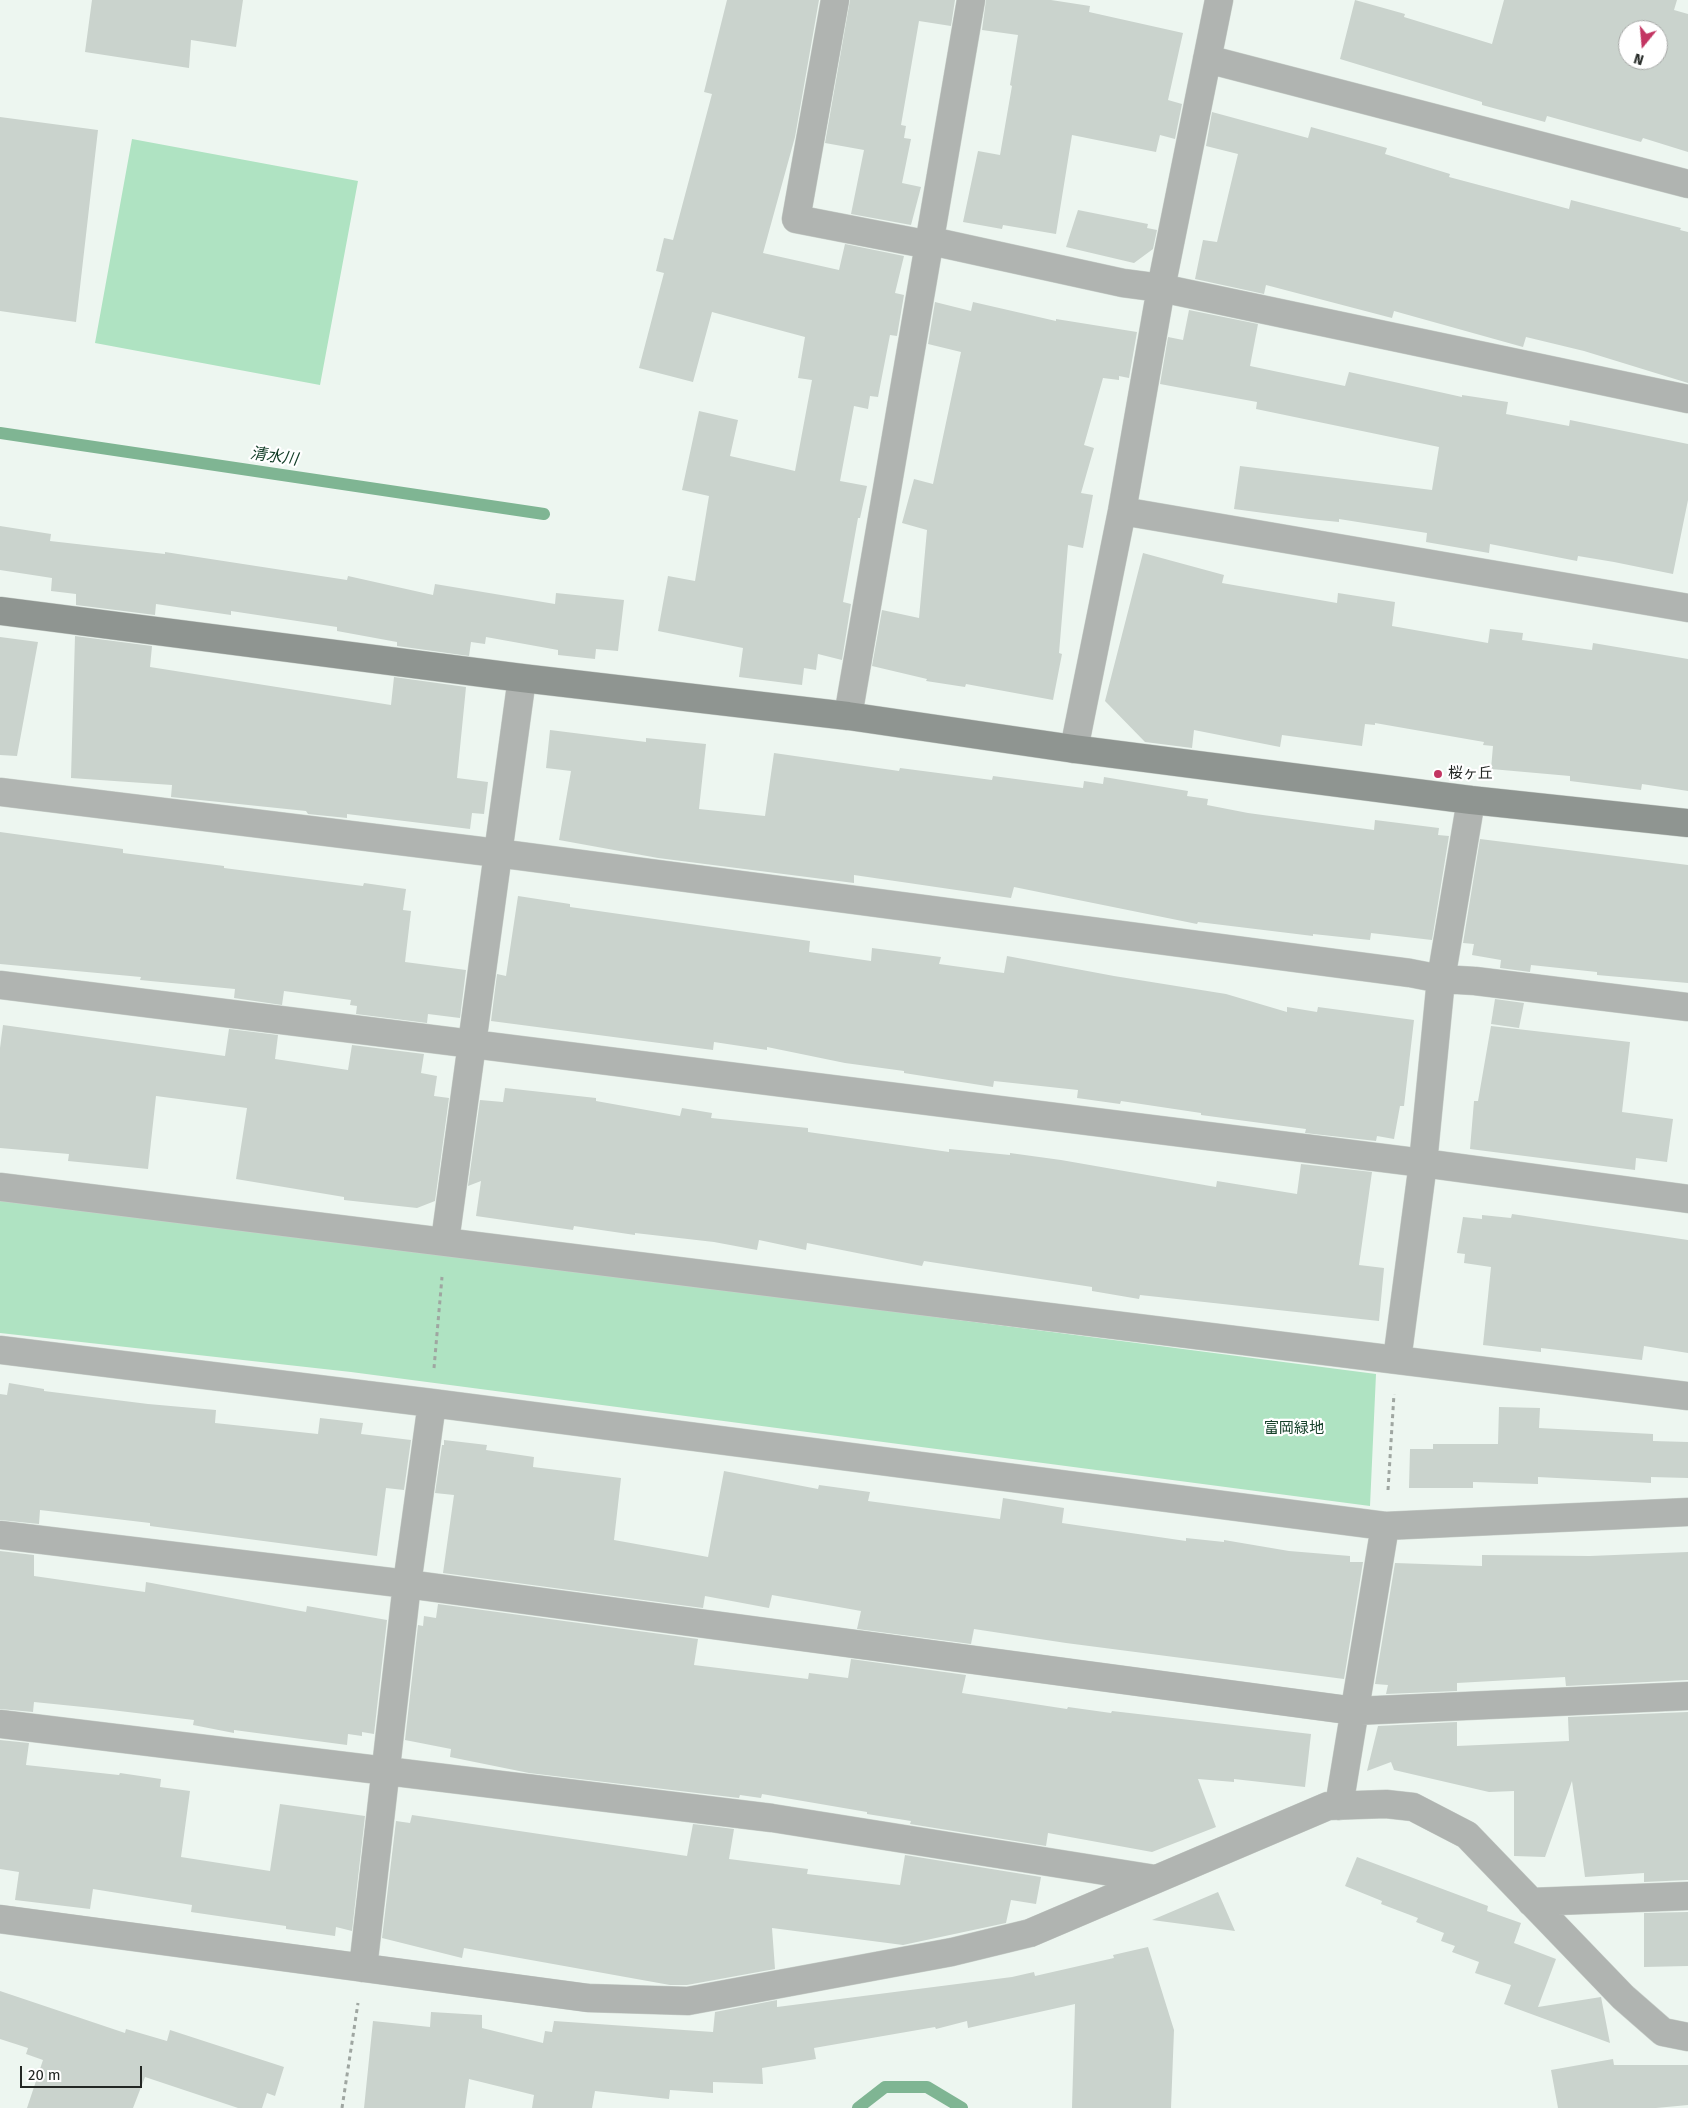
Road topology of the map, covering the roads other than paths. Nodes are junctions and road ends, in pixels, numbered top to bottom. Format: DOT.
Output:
graph roads {
  1 [pos="835,0"];
  2 [pos="971,0"];
  3 [pos="1219,0"];
  4 [pos="1207,59"];
  5 [pos="1688,184"];
  6 [pos="931,243"];
  7 [pos="1161,288"];
  8 [pos="1688,399"];
  9 [pos="1122,511"];
  10 [pos="1688,608"];
  11 [pos="0,611"];
  12 [pos="522,678"];
  13 [pos="848,716"];
  14 [pos="1074,749"];
  15 [pos="0,792"];
  16 [pos="1471,800"];
  17 [pos="1688,823"];
  18 [pos="498,853"];
  19 [pos="1442,979"];
  20 [pos="0,985"];
  21 [pos="1688,1007"];
  22 [pos="472,1044"];
  23 [pos="1423,1163"];
  24 [pos="0,1187"];
  25 [pos="1688,1198"];
  26 [pos="445,1241"];
  27 [pos="0,1350"];
  28 [pos="1397,1360"];
  29 [pos="1688,1396"];
  30 [pos="432,1403"];
  31 [pos="1688,1512"];
  32 [pos="1385,1526"];
  33 [pos="0,1535"];
  34 [pos="407,1584"];
  35 [pos="1688,1696"];
  36 [pos="1355,1711"];
  37 [pos="0,1724"];
  38 [pos="385,1772"];
  39 [pos="1340,1806"];
  40 [pos="1155,1879"];
  41 [pos="1688,1896"];
  42 [pos="1532,1902"];
  43 [pos="0,1919"];
  44 [pos="363,1968"];
  45 [pos="1688,2037"];
  1 -- 6 [label="street"];
  2 -- 6 [label="street"];
  3 -- 4 [label="street"];
  4 -- 5 [label="street"];
  4 -- 7 [label="street"];
  6 -- 7 [label="street"];
  6 -- 13 [label="street"];
  7 -- 8 [label="street"];
  7 -- 9 [label="street"];
  9 -- 10 [label="street"];
  9 -- 14 [label="street"];
  11 -- 12 [label="street"];
  12 -- 13 [label="street"];
  12 -- 18 [label="street"];
  13 -- 14 [label="street"];
  14 -- 16 [label="street"];
  15 -- 18 [label="street"];
  16 -- 17 [label="street"];
  16 -- 19 [label="street"];
  18 -- 19 [label="street"];
  18 -- 22 [label="street"];
  19 -- 21 [label="street"];
  19 -- 23 [label="street"];
  20 -- 22 [label="street"];
  22 -- 23 [label="street"];
  22 -- 26 [label="street"];
  23 -- 25 [label="street"];
  23 -- 28 [label="street"];
  24 -- 26 [label="street"];
  26 -- 28 [label="street"];
  27 -- 30 [label="street"];
  28 -- 29 [label="street"];
  30 -- 32 [label="street"];
  30 -- 34 [label="street"];
  31 -- 32 [label="street"];
  32 -- 36 [label="street"];
  33 -- 34 [label="street"];
  34 -- 36 [label="street"];
  34 -- 38 [label="street"];
  35 -- 36 [label="street"];
  36 -- 39 [label="street"];
  37 -- 38 [label="street"];
  38 -- 40 [label="street"];
  38 -- 44 [label="street"];
  39 -- 40 [label="street"];
  39 -- 42 [label="street"];
  40 -- 44 [label="street"];
  41 -- 42 [label="street"];
  42 -- 45 [label="street"];
  43 -- 44 [label="street"];
}
